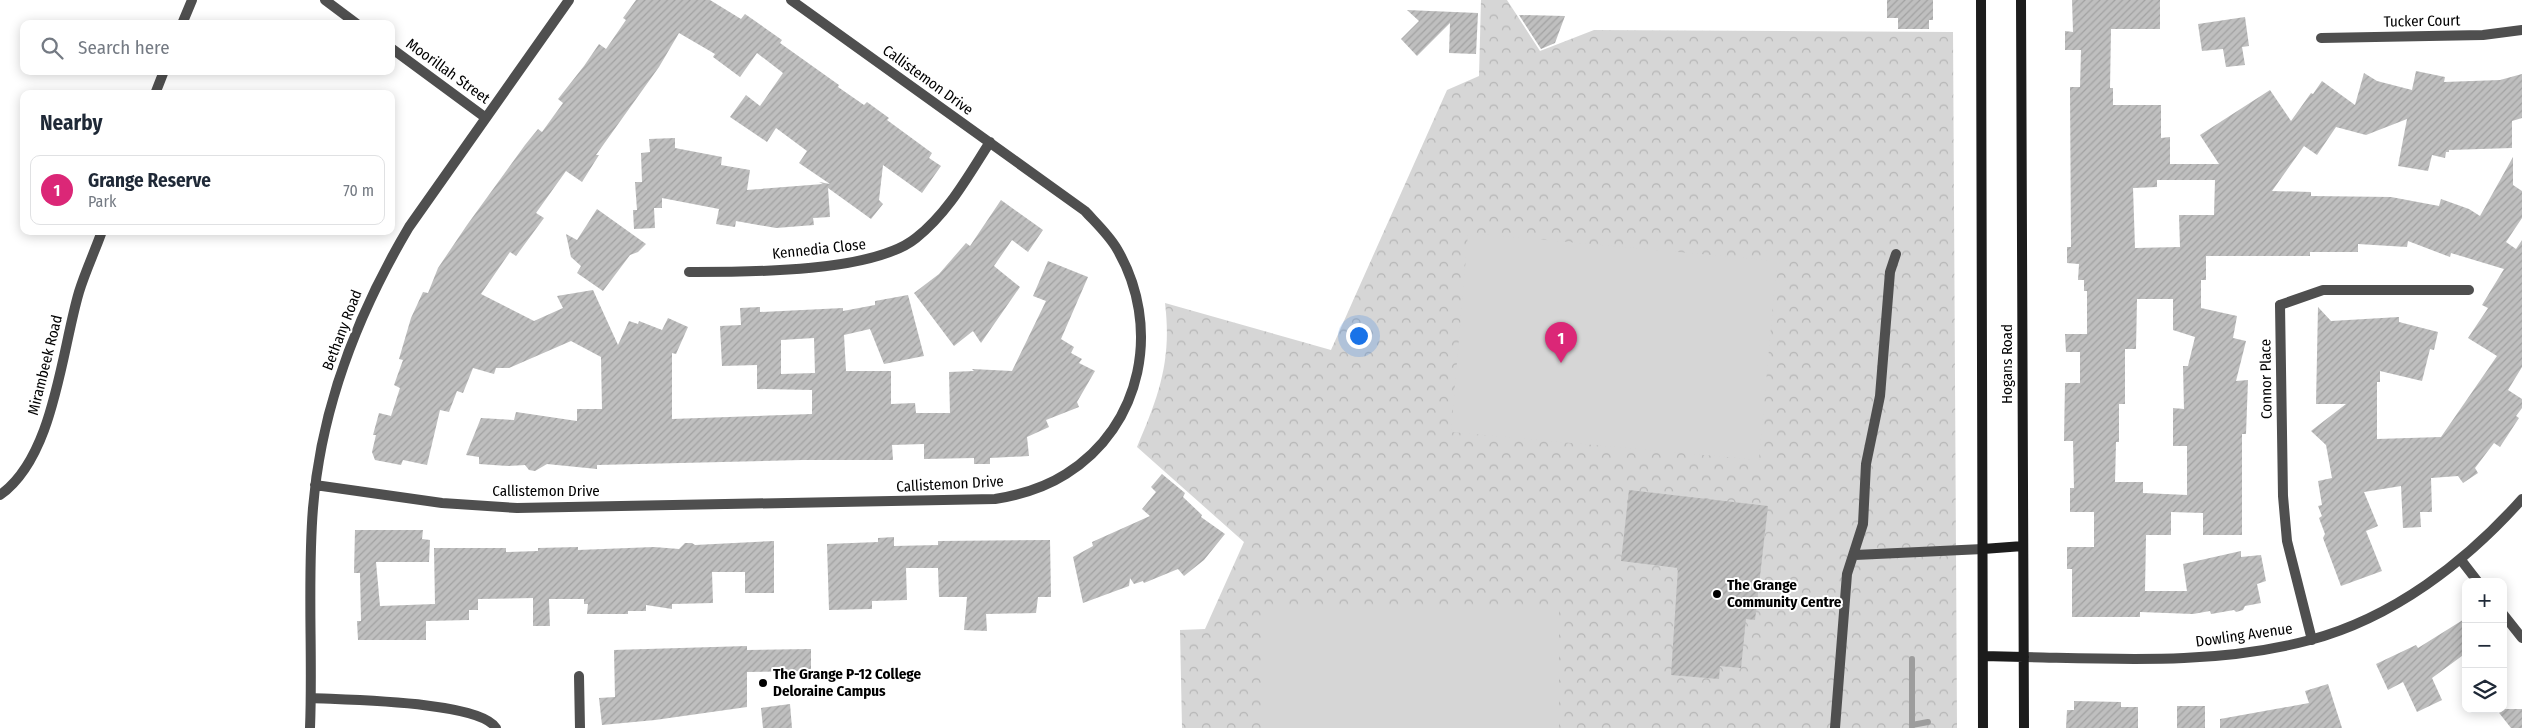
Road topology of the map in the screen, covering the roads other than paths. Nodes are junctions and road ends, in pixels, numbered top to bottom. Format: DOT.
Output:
graph roads {
  1 [pos="192,0"];
  2 [pos="325,0"];
  3 [pos="570,0"];
  4 [pos="791,0"];
  5 [pos="1981,0"];
  6 [pos="2021,0"];
  7 [pos="184,20"];
  8 [pos="352,20"];
  9 [pos="2522,30"];
  10 [pos="2321,38"];
  11 [pos="395,51"];
  12 [pos="162,75"];
  13 [pos="157,90"];
  14 [pos="486,118"];
  15 [pos="990,142"];
  16 [pos="101,235"];
  17 [pos="1896,254"];
  18 [pos="690,272"];
  19 [pos="2469,290"];
  20 [pos="315,485"];
  21 [pos="0,495"];
  22 [pos="2522,499"];
  23 [pos="2023,546"];
  24 [pos="1983,549"];
  25 [pos="1855,555"];
  26 [pos="2461,560"];
  27 [pos="2475,578"];
  28 [pos="2507,619"];
  29 [pos="2522,638"];
  30 [pos="2312,640"];
  31 [pos="1983,656"];
  32 [pos="2024,657"];
  33 [pos="579,676"];
  34 [pos="311,698"];
  35 [pos="310,728"];
  36 [pos="496,728"];
  37 [pos="580,728"];
  38 [pos="1835,728"];
  39 [pos="1983,728"];
  40 [pos="2024,728"];
  1 -- 7 [label="street"];
  2 -- 8 [label="street"];
  3 -- 14 [label="street, Bethany Road"];
  4 -- 15 [label="street, Callistemon Drive"];
  5 -- 24 [label="street, Hogans Road"];
  6 -- 23 [label="street, Hogans Road"];
  9 -- 10 [label="street, Tucker Court"];
  11 -- 14 [label="street, Moorillah Street"];
  12 -- 13 [label="street"];
  14 -- 20 [label="street, Bethany Road"];
  15 -- 18 [label="street, Kennedia Close"];
  15 -- 20 [label="street, Callistemon Drive"];
  16 -- 21 [label="street, Mirambeek Road"];
  17 -- 25 [label="street"];
  19 -- 30 [label="street, Connor Place"];
  20 -- 34 [label="street, Bethany Road"];
  22 -- 26 [label="street, Dowling Avenue"];
  23 -- 24 [label="street"];
  23 -- 32 [label="street, Hogans Road"];
  24 -- 25 [label="street"];
  24 -- 31 [label="street, Hogans Road"];
  25 -- 38 [label="street"];
  26 -- 27 [label="street"];
  26 -- 30 [label="street, Dowling Avenue"];
  28 -- 29 [label="street"];
  30 -- 32 [label="street, Dowling Avenue"];
  31 -- 32 [label="street, Dowling Avenue"];
  31 -- 39 [label="street, Hogans Road"];
  32 -- 40 [label="street, Hogans Road"];
  33 -- 37 [label="street"];
  34 -- 35 [label="street, Bethany Road"];
  34 -- 36 [label="street"];
}
